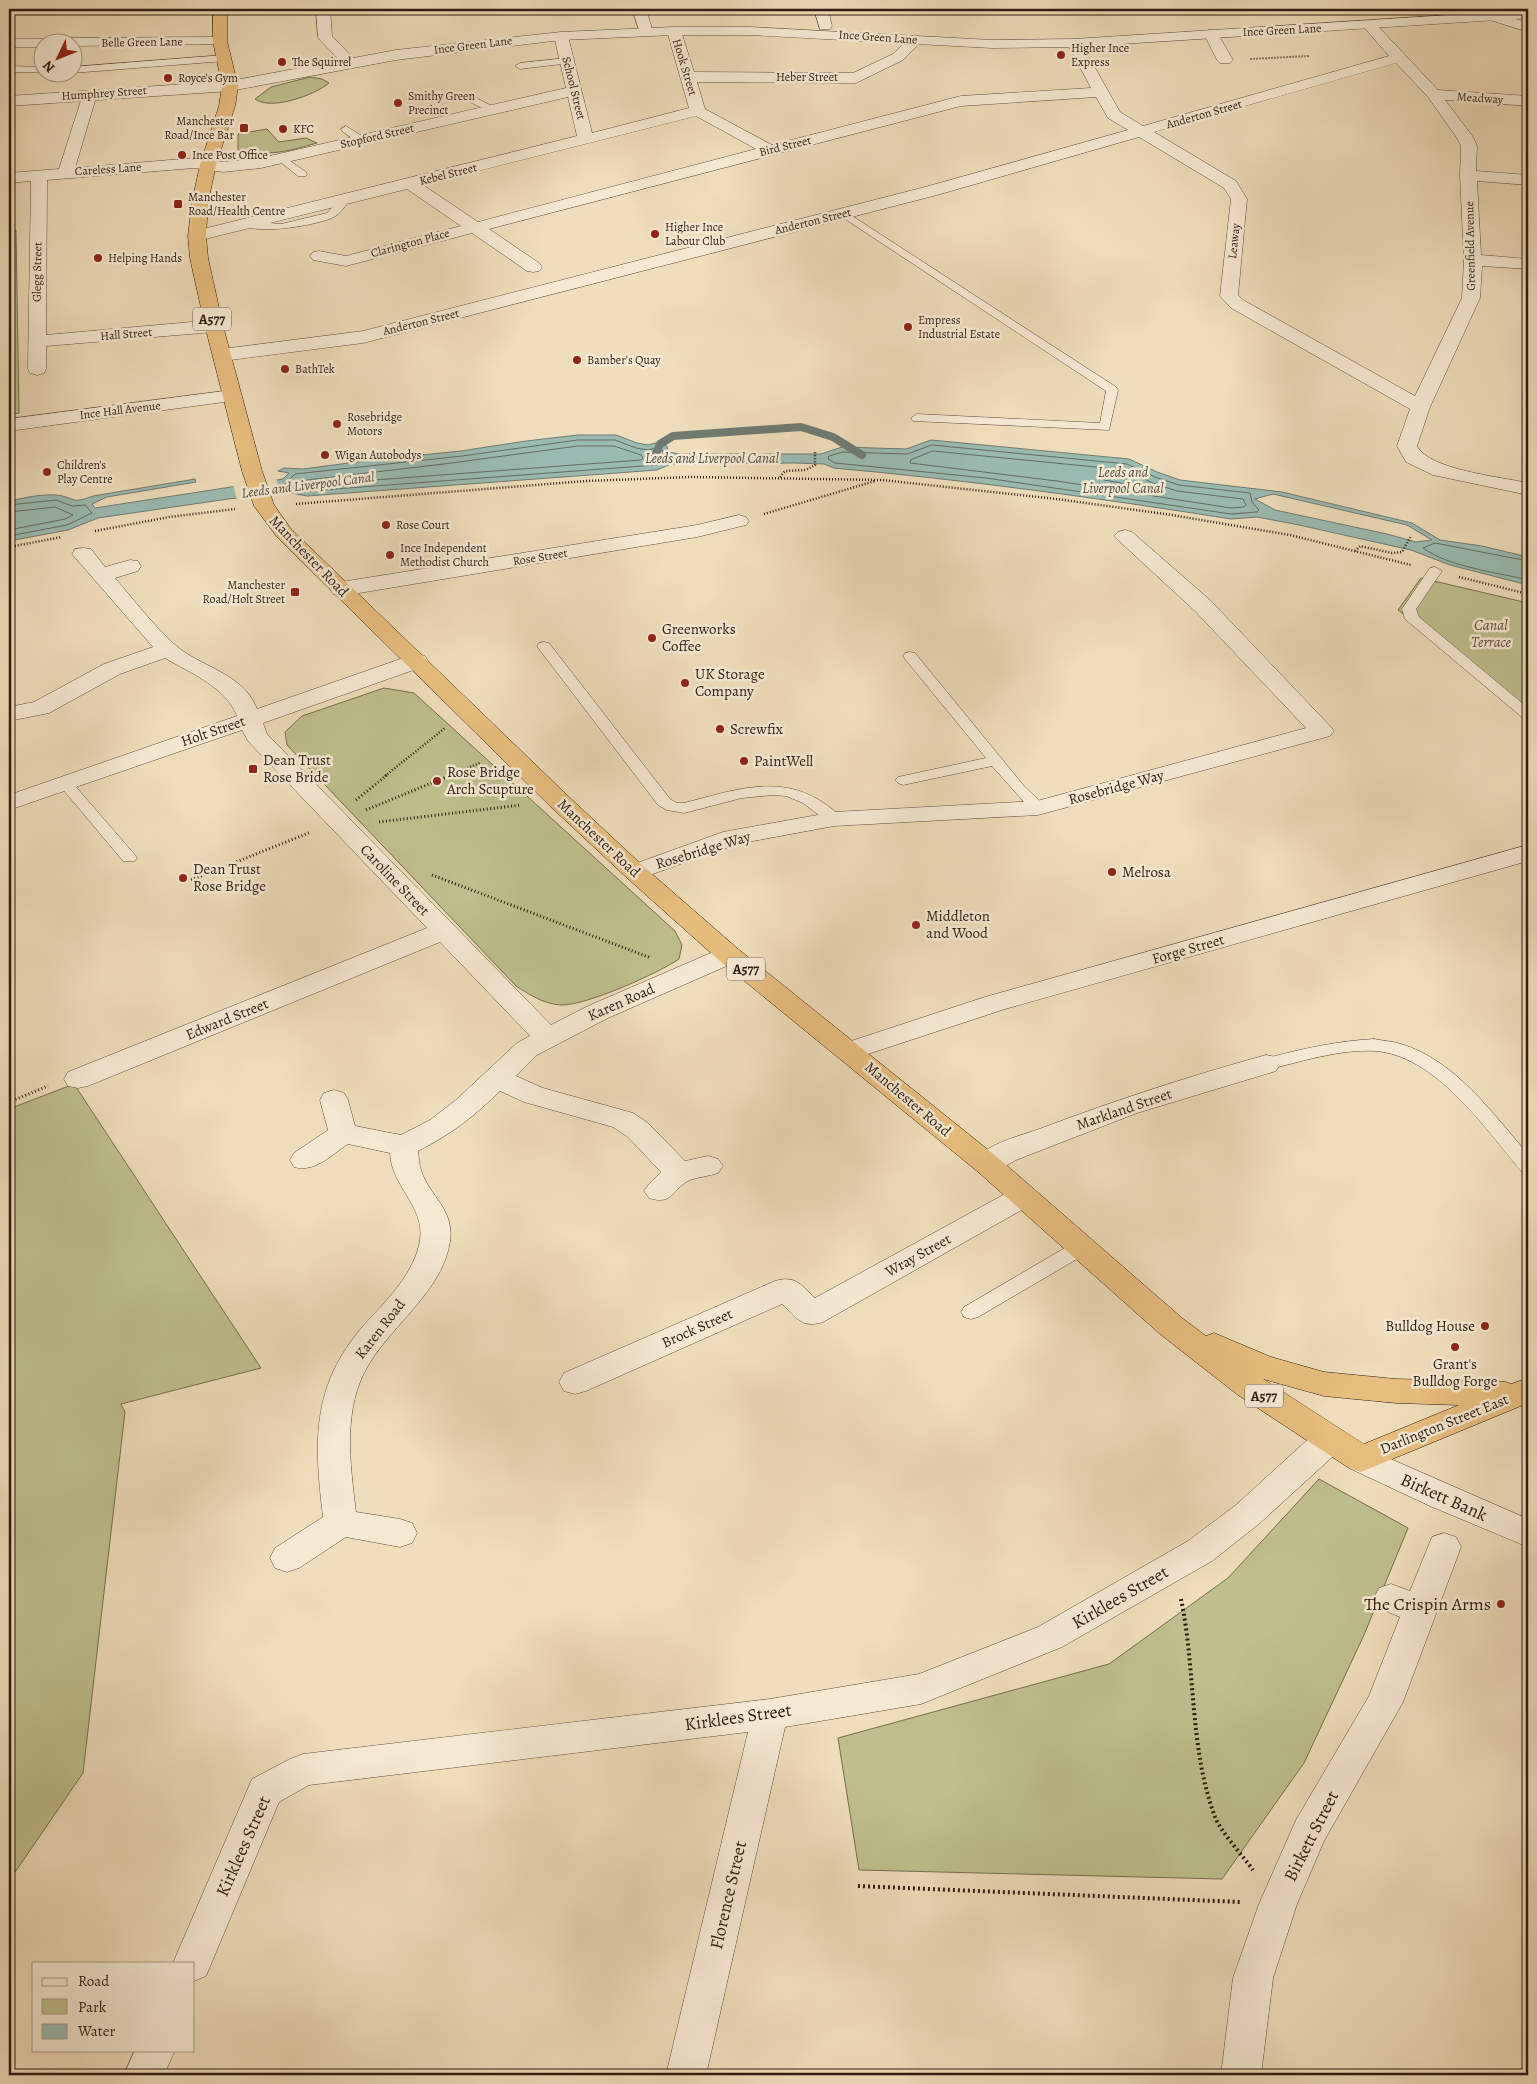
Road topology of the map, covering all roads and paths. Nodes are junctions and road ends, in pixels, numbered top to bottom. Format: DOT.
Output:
graph roads {
  1 [pos="220,9"];
  2 [pos="323,9"];
  3 [pos="639,9"];
  4 [pos="806,13"];
  5 [pos="1490,13"];
  6 [pos="1528,14"];
  7 [pos="823,16"];
  8 [pos="1369,25"];
  9 [pos="1528,28"];
  10 [pos="1286,30"];
  11 [pos="674,31"];
  12 [pos="646,32"];
  13 [pos="1211,34"];
  14 [pos="561,36"];
  15 [pos="915,40"];
  16 [pos="220,41"];
  17 [pos="82,42"];
  18 [pos="9,43"];
  19 [pos="32,43"];
  20 [pos="1074,43"];
  21 [pos="225,58"];
  22 [pos="1398,58"];
  23 [pos="1224,60"];
  24 [pos="567,61"];
  25 [pos="350,63"];
  26 [pos="520,66"];
  27 [pos="9,69"];
  28 [pos="82,69"];
  29 [pos="32,70"];
  30 [pos="688,77"];
  31 [pos="230,86"];
  32 [pos="574,91"];
  33 [pos="1102,92"];
  34 [pos="89,94"];
  35 [pos="1432,94"];
  36 [pos="474,100"];
  37 [pos="9,101"];
  38 [pos="1528,101"];
  39 [pos="490,109"];
  40 [pos="698,111"];
  41 [pos="346,129"];
  42 [pos="1141,131"];
  43 [pos="586,139"];
  44 [pos="360,140"];
  45 [pos="769,150"];
  46 [pos="283,159"];
  47 [pos="208,165"];
  48 [pos="66,172"];
  49 [pos="302,174"];
  50 [pos="1468,175"];
  51 [pos="39,176"];
  52 [pos="9,178"];
  53 [pos="1528,180"];
  54 [pos="410,183"];
  55 [pos="843,213"];
  56 [pos="474,226"];
  57 [pos="197,236"];
  58 [pos="319,256"];
  59 [pos="1473,260"];
  60 [pos="1528,264"];
  61 [pos="533,267"];
  62 [pos="214,326"];
  63 [pos="37,342"];
  64 [pos="222,355"];
  65 [pos="37,368"];
  66 [pos="232,396"];
  67 [pos="1420,407"];
  68 [pos="917,418"];
  69 [pos="9,425"];
  70 [pos="815,451"];
  71 [pos="780,477"];
  72 [pos="878,480"];
  73 [pos="1528,489"];
  74 [pos="291,504"];
  75 [pos="243,510"];
  76 [pos="739,521"];
  77 [pos="94,531"];
  78 [pos="65,536"];
  79 [pos="1125,536"];
  80 [pos="1410,536"];
  81 [pos="9,546"];
  82 [pos="1355,551"];
  83 [pos="83,554"];
  84 [pos="130,566"];
  85 [pos="1435,571"];
  86 [pos="102,576"];
  87 [pos="341,589"];
  88 [pos="1528,594"];
  89 [pos="544,646"];
  90 [pos="167,650"];
  91 [pos="910,656"];
  92 [pos="417,660"];
  93 [pos="467,711"];
  94 [pos="9,714"];
  95 [pos="1528,715"];
  96 [pos="249,719"];
  97 [pos="996,762"];
  98 [pos="903,780"];
  99 [pos="65,783"];
  100 [pos="559,801"];
  101 [pos="9,802"];
  102 [pos="1038,808"];
  103 [pos="834,819"];
  104 [pos="339,822"];
  105 [pos="1528,853"];
  106 [pos="129,858"];
  107 [pos="634,872"];
  108 [pos="429,874"];
  109 [pos="444,932"];
  110 [pos="729,955"];
  111 [pos="688,973"];
  112 [pos="547,1038"];
  113 [pos="849,1051"];
  114 [pos="1266,1064"];
  115 [pos="496,1078"];
  116 [pos="78,1079"];
  117 [pos="334,1100"];
  118 [pos="9,1102"];
  119 [pos="343,1133"];
  120 [pos="404,1146"];
  121 [pos="304,1160"];
  122 [pos="987,1164"];
  123 [pos="708,1166"];
  124 [pos="1528,1166"];
  125 [pos="1024,1196"];
  126 [pos="1082,1247"];
  127 [pos="971,1312"];
  128 [pos="812,1314"];
  129 [pos="1171,1326"];
  130 [pos="575,1382"];
  131 [pos="1523,1392"];
  132 [pos="1329,1440"];
  133 [pos="1361,1459"];
  134 [pos="341,1523"];
  135 [pos="400,1533"];
  136 [pos="1528,1534"];
  137 [pos="1444,1547"];
  138 [pos="287,1558"];
  139 [pos="1173,1567"];
  140 [pos="770,1714"];
  141 [pos="858,1886"];
  142 [pos="1278,1904"];
  143 [pos="192,1962"];
  144 [pos="154,2052"];
  145 [pos="144,2075"];
  146 [pos="686,2075"];
  147 [pos="1241,2075"];
  1 -- 16 [label="highway, Manchester Road / A577"];
  2 -- 25 [label="street"];
  3 -- 12 [label="street"];
  4 -- 7 [label="street"];
  5 -- 6 [label="street, Ince Green Lane"];
  5 -- 8 [label="street, Ince Green Lane"];
  5 -- 9 [label="street"];
  8 -- 10 [label="street, Ince Green Lane"];
  8 -- 22 [label="street, Greenfield Avenue"];
  10 -- 13 [label="street, Ince Green Lane"];
  10 -- 23 [label="path"];
  11 -- 12 [label="street, Ince Green Lane"];
  11 -- 15 [label="street, Ince Green Lane"];
  11 -- 30 [label="street, Hook Street"];
  12 -- 14 [label="street, Ince Green Lane"];
  13 -- 20 [label="street, Ince Green Lane"];
  13 -- 23 [label="street"];
  14 -- 24 [label="street, School Street"];
  14 -- 25 [label="street, Ince Green Lane"];
  15 -- 20 [label="street, Ince Green Lane"];
  15 -- 30 [label="street, Heber Street"];
  16 -- 17 [label="street, Belle Green Lane"];
  16 -- 21 [label="highway, Manchester Road / A577"];
  18 -- 19 [label="street"];
  20 -- 33 [label="street, Leaway"];
  21 -- 28 [label="lane"];
  21 -- 31 [label="highway, Manchester Road / A577"];
  22 -- 35 [label="street, Greenfield Avenue"];
  22 -- 42 [label="street, Anderton Street"];
  24 -- 26 [label="lane"];
  24 -- 32 [label="street, School Street"];
  25 -- 31 [label="street, Ince Green Lane"];
  27 -- 29 [label="lane"];
  30 -- 40 [label="street, Hook Street"];
  31 -- 34 [label="street, Humphrey Street"];
  31 -- 47 [label="highway, Manchester Road / A577"];
  32 -- 39 [label="street, Stopford Street"];
  32 -- 43 [label="street, School Street"];
  33 -- 42 [label="street, Leaway"];
  33 -- 45 [label="street, Bird Street"];
  34 -- 37 [label="street, Humphrey Street"];
  34 -- 48 [label="street"];
  35 -- 38 [label="street, Meadway"];
  35 -- 50 [label="street, Greenfield Avenue"];
  36 -- 39 [label="lane"];
  39 -- 44 [label="street, Stopford Street"];
  40 -- 43 [label="street, Kebel Street"];
  40 -- 45 [label="street, Hook Street"];
  41 -- 44 [label="lane"];
  42 -- 55 [label="street, Anderton Street"];
  42 -- 67 [label="street, Leaway"];
  43 -- 54 [label="street, Kebel Street"];
  44 -- 46 [label="street, Stopford Street"];
  45 -- 56 [label="street, Bird Street"];
  46 -- 47 [label="street, Stopford Street"];
  46 -- 49 [label="lane"];
  47 -- 48 [label="street, Careless Lane"];
  47 -- 57 [label="highway, Manchester Road / A577"];
  48 -- 51 [label="street, Careless Lane"];
  50 -- 53 [label="street"];
  50 -- 59 [label="street, Greenfield Avenue"];
  51 -- 52 [label="street, Careless Lane"];
  51 -- 63 [label="street, Glegg Street"];
  54 -- 56 [label="street"];
  54 -- 57 [label="street, Kebel Street"];
  55 -- 64 [label="street, Anderton Street"];
  55 -- 68 [label="lane"];
  56 -- 58 [label="street, Clarington Place"];
  56 -- 61 [label="street"];
  57 -- 62 [label="highway, Manchester Road / A577"];
  59 -- 60 [label="street"];
  59 -- 67 [label="street, Greenfield Avenue"];
  62 -- 63 [label="street, Hall Street"];
  62 -- 64 [label="highway, Manchester Road / A577"];
  63 -- 65 [label="street, Glegg Street"];
  64 -- 66 [label="highway, Manchester Road / A577"];
  66 -- 69 [label="street, Ince Hall Avenue"];
  66 -- 87 [label="highway, Manchester Road / A577"];
  67 -- 73 [label="street, Greenfield Avenue"];
  70 -- 71 [label="path"];
  71 -- 72 [label="path"];
  71 -- 74 [label="path"];
  72 -- 76 [label="path"];
  72 -- 82 [label="path"];
  75 -- 77 [label="path"];
  76 -- 87 [label="street, Rose Street"];
  78 -- 81 [label="path"];
  79 -- 102 [label="street, Rosebridge Way"];
  80 -- 82 [label="path"];
  82 -- 85 [label="path"];
  83 -- 86 [label="street, Caroline Street"];
  84 -- 86 [label="street"];
  85 -- 88 [label="path"];
  85 -- 95 [label="lane"];
  86 -- 90 [label="street, Caroline Street"];
  87 -- 92 [label="highway, Manchester Road / A577"];
  89 -- 103 [label="lane"];
  90 -- 94 [label="street"];
  90 -- 96 [label="street, Caroline Street"];
  91 -- 97 [label="lane"];
  92 -- 93 [label="highway, Manchester Road / A577"];
  92 -- 96 [label="street, Holt Street"];
  93 -- 100 [label="highway, Manchester Road / A577"];
  93 -- 104 [label="path"];
  96 -- 99 [label="street, Holt Street"];
  96 -- 104 [label="street, Caroline Street"];
  97 -- 98 [label="lane"];
  97 -- 102 [label="lane"];
  99 -- 101 [label="street, Holt Street"];
  99 -- 106 [label="lane"];
  100 -- 104 [label="path"];
  100 -- 107 [label="highway, Manchester Road / A577"];
  102 -- 103 [label="street, Rosebridge Way"];
  103 -- 107 [label="street, Rosebridge Way"];
  104 -- 109 [label="street, Caroline Street"];
  105 -- 113 [label="street, Forge Street"];
  107 -- 110 [label="highway, Manchester Road / A577"];
  108 -- 111 [label="path"];
  109 -- 112 [label="street, Caroline Street"];
  109 -- 116 [label="street, Edward Street"];
  110 -- 111 [label="street, Karen Road"];
  110 -- 113 [label="highway, Manchester Road / A577"];
  111 -- 112 [label="street, Karen Road"];
  112 -- 115 [label="street, Karen Road"];
  113 -- 122 [label="highway, Manchester Road / A577"];
  114 -- 122 [label="street, Markland Street"];
  114 -- 124 [label="lane"];
  115 -- 120 [label="street, Karen Road"];
  115 -- 123 [label="street"];
  116 -- 118 [label="path"];
  117 -- 119 [label="street"];
  119 -- 120 [label="street"];
  119 -- 121 [label="street"];
  120 -- 134 [label="street, Karen Road"];
  122 -- 125 [label="highway, Manchester Road / A577"];
  125 -- 126 [label="highway, Manchester Road / A577"];
  125 -- 128 [label="street, Wray Street"];
  126 -- 127 [label="lane"];
  126 -- 129 [label="highway, Manchester Road / A577"];
  128 -- 130 [label="street, Brock Street"];
  129 -- 131 [label="highway"];
  129 -- 132 [label="highway, Manchester Road / A577"];
  131 -- 133 [label="highway, Darlington Street East"];
  132 -- 133 [label="highway, Manchester Road / A577"];
  132 -- 139 [label="street, Kirklees Street"];
  133 -- 136 [label="street, Birkett Bank"];
  134 -- 135 [label="street"];
  134 -- 138 [label="street"];
  137 -- 142 [label="street, Birkett Street"];
  139 -- 140 [label="street, Kirklees Street"];
  139 -- 142 [label="path"];
  140 -- 143 [label="street, Kirklees Street"];
  140 -- 146 [label="street, Florence Street"];
  141 -- 142 [label="path"];
  142 -- 147 [label="street, Birkett Street"];
  144 -- 145 [label="street"];
}
